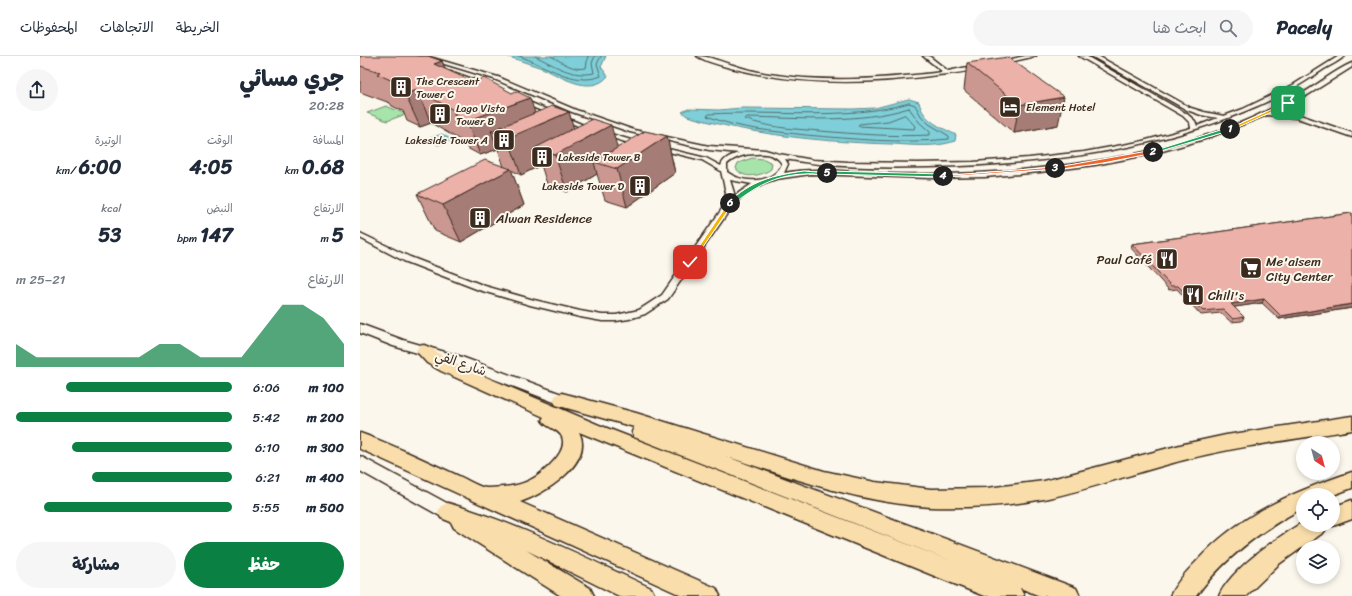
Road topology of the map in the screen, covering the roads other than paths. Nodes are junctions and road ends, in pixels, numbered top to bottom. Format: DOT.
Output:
graph roads {
  1 [pos="421,56"];
  2 [pos="700,56"];
  3 [pos="926,56"];
  4 [pos="1033,56"];
  5 [pos="1082,56"];
  6 [pos="1094,56"];
  7 [pos="1342,56"];
  8 [pos="994,63"];
  9 [pos="983,65"];
  10 [pos="1352,65"];
  11 [pos="444,71"];
  12 [pos="948,72"];
  13 [pos="521,80"];
  14 [pos="512,84"];
  15 [pos="489,90"];
  16 [pos="560,97"];
  17 [pos="516,98"];
  18 [pos="550,100"];
  19 [pos="1288,103"];
  20 [pos="545,111"];
  21 [pos="537,114"];
  22 [pos="1266,114"];
  23 [pos="1298,116"];
  24 [pos="1226,117"];
  25 [pos="1194,129"];
  26 [pos="1352,135"];
  27 [pos="751,152"];
  28 [pos="779,156"];
  29 [pos="724,172"];
  30 [pos="775,177"];
  31 [pos="762,181"];
  32 [pos="728,206"];
  33 [pos="360,235"];
  34 [pos="360,328"];
  35 [pos="424,351"];
  36 [pos="562,400"];
  37 [pos="524,401"];
  38 [pos="1352,423"];
  39 [pos="360,441"];
  40 [pos="360,463"];
  41 [pos="1352,480"];
  42 [pos="1329,488"];
  43 [pos="484,494"];
  44 [pos="1296,502"];
  45 [pos="1352,509"];
  46 [pos="448,512"];
  47 [pos="1340,514"];
  48 [pos="1306,532"];
  49 [pos="1059,593"];
  50 [pos="1184,593"];
  51 [pos="582,596"];
  52 [pos="643,596"];
  53 [pos="708,596"];
  54 [pos="1012,596"];
  55 [pos="1231,596"];
  1 -- 14 [label="street"];
  2 -- 12 [label="street"];
  3 -- 12 [label="street"];
  4 -- 8 [label="street"];
  5 -- 25 [label="street"];
  6 -- 24 [label="street"];
  7 -- 24 [label="street"];
  9 -- 12 [label="street"];
  10 -- 19 [label="street"];
  11 -- 15 [label="street"];
  13 -- 14 [label="street"];
  14 -- 18 [label="street"];
  16 -- 18 [label="street"];
  17 -- 20 [label="street"];
  18 -- 27 [label="street"];
  19 -- 22 [label="street"];
  19 -- 23 [label="street"];
  20 -- 21 [label="street"];
  20 -- 29 [label="street"];
  22 -- 23 [label="street"];
  22 -- 30 [label="street"];
  23 -- 26 [label="street"];
  24 -- 25 [label="street"];
  25 -- 28 [label="street"];
  27 -- 28 [label="street"];
  27 -- 29 [label="street"];
  28 -- 30 [label="street"];
  29 -- 31 [label="street"];
  29 -- 32 [label="street"];
  30 -- 31 [label="street"];
  31 -- 32 [label="street"];
  32 -- 33 [label="street"];
  34 -- 35 [label="street, شارع الفي"];
  35 -- 36 [label="street, شارع الفي"];
  35 -- 37 [label="highway"];
  36 -- 38 [label="highway"];
  36 -- 49 [label="highway"];
  37 -- 43 [label="highway"];
  37 -- 54 [label="highway"];
  39 -- 43 [label="highway"];
  40 -- 46 [label="street"];
  41 -- 42 [label="highway"];
  43 -- 53 [label="highway"];
  44 -- 50 [label="highway"];
  45 -- 47 [label="highway"];
  46 -- 51 [label="highway"];
  46 -- 52 [label="highway"];
  48 -- 55 [label="highway"];
}
